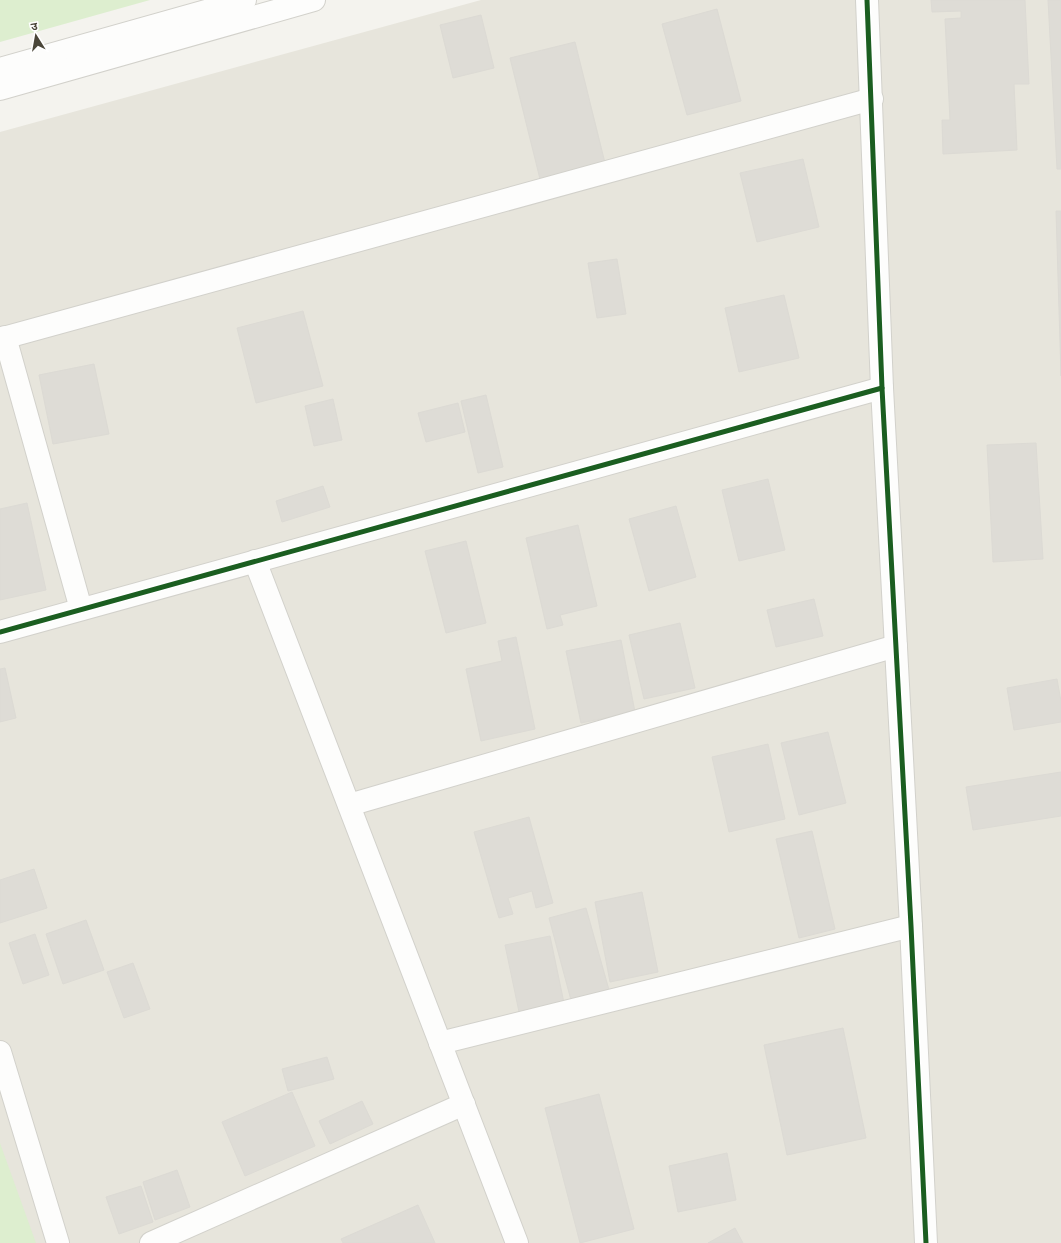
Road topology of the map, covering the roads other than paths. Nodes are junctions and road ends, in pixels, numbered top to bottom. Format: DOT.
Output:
graph roads {
  1 [pos="245,0"];
  2 [pos="314,0"];
  3 [pos="868,0"];
  4 [pos="0,69"];
  5 [pos="0,89"];
  6 [pos="872,99"];
  7 [pos="2,338"];
  8 [pos="882,388"];
  9 [pos="255,561"];
  10 [pos="81,609"];
  11 [pos="0,632"];
  12 [pos="896,646"];
  13 [pos="348,805"];
  14 [pos="912,926"];
  15 [pos="440,1042"];
  16 [pos="0,1052"];
  17 [pos="464,1104"];
  18 [pos="58,1243"];
  19 [pos="151,1243"];
  20 [pos="517,1243"];
  21 [pos="926,1243"];
  1 -- 4 [label="street"];
  2 -- 5 [label="street"];
  3 -- 6 [label="street"];
  6 -- 7 [label="street"];
  6 -- 8 [label="street"];
  7 -- 10 [label="street"];
  8 -- 9 [label="street"];
  8 -- 12 [label="street"];
  9 -- 10 [label="street"];
  9 -- 13 [label="street"];
  10 -- 11 [label="street"];
  12 -- 13 [label="street"];
  12 -- 14 [label="street"];
  13 -- 15 [label="street"];
  14 -- 15 [label="street"];
  14 -- 21 [label="street"];
  15 -- 17 [label="street"];
  16 -- 18 [label="street"];
  17 -- 19 [label="street"];
  17 -- 20 [label="street"];
}
